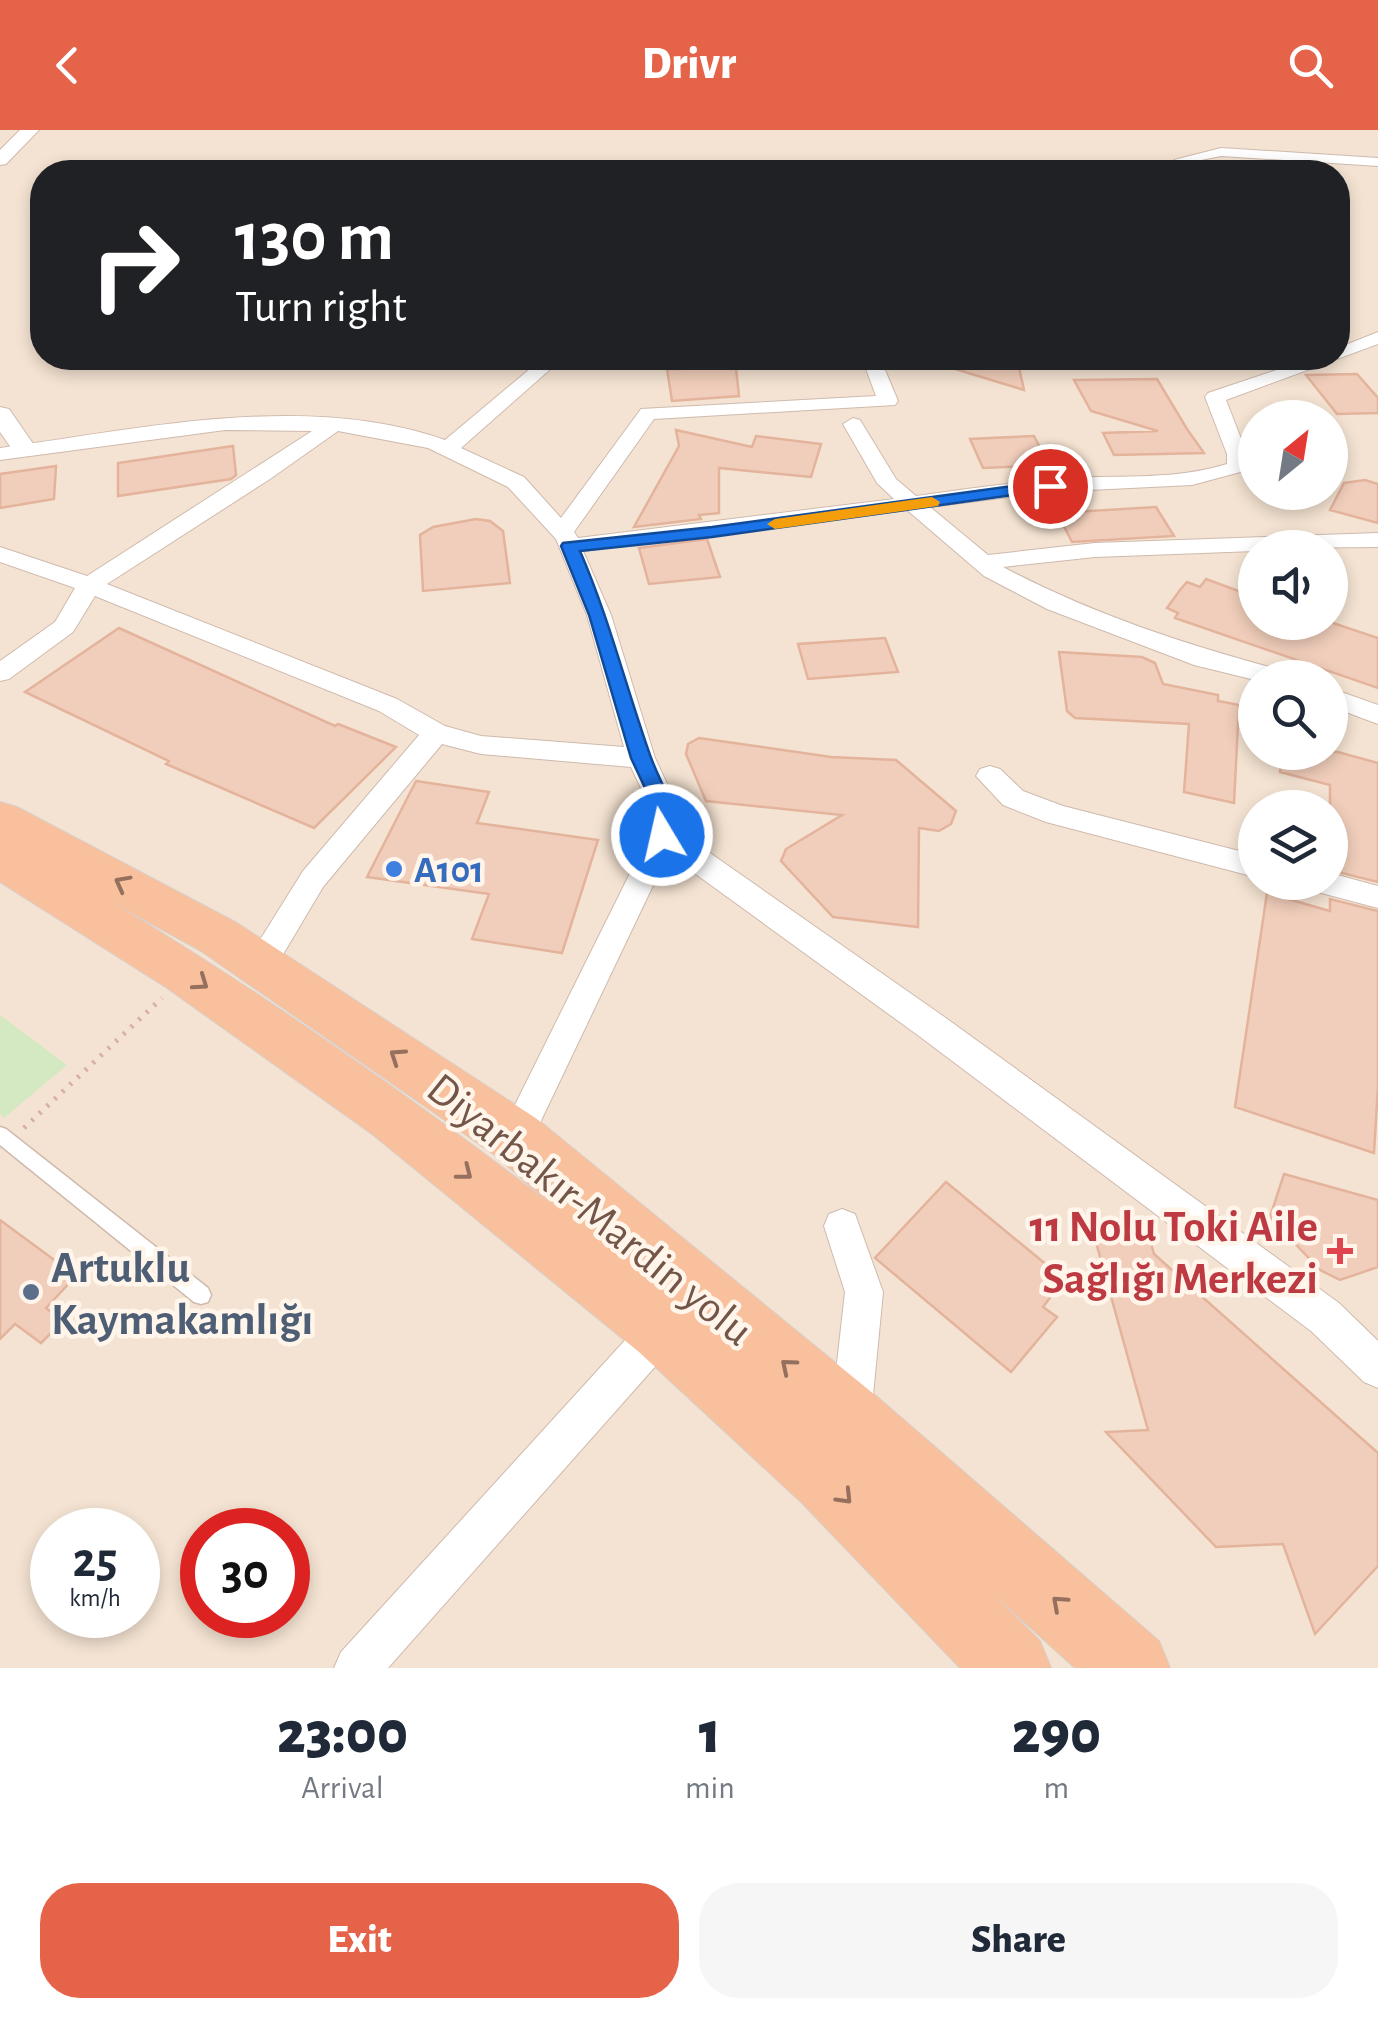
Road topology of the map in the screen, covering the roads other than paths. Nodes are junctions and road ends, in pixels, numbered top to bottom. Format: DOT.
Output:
graph roads {
  1 [pos="30,130"];
  2 [pos="0,160"];
  3 [pos="1182,160"];
  4 [pos="1347,160"];
  5 [pos="1350,160"];
  6 [pos="1378,162"];
  7 [pos="1378,337"];
  8 [pos="1350,349"];
  9 [pos="540,370"];
  10 [pos="876,370"];
  11 [pos="1294,370"];
  12 [pos="0,414"];
  13 [pos="853,424"];
  14 [pos="333,425"];
  15 [pos="446,449"];
  16 [pos="13,452"];
  17 [pos="913,505"];
  18 [pos="566,540"];
  19 [pos="1378,540"];
  20 [pos="0,554"];
  21 [pos="982,563"];
  22 [pos="88,585"];
  23 [pos="1238,667"];
  24 [pos="0,673"];
  25 [pos="1348,703"];
  26 [pos="1378,715"];
  27 [pos="436,734"];
  28 [pos="641,758"];
  29 [pos="990,776"];
  30 [pos="0,819"];
  31 [pos="662,835"];
  32 [pos="0,858"];
  33 [pos="1238,862"];
  34 [pos="1348,890"];
  35 [pos="1378,898"];
  36 [pos="261,964"];
  37 [pos="516,1137"];
  38 [pos="5,1139"];
  39 [pos="842,1226"];
  40 [pos="201,1296"];
  41 [pos="662,1329"];
  42 [pos="1378,1368"];
  43 [pos="851,1419"];
  44 [pos="358,1668"];
  45 [pos="1013,1668"];
  46 [pos="1132,1668"];
  1 -- 2 [label="street"];
  3 -- 4 [label="street"];
  5 -- 6 [label="street"];
  7 -- 8 [label="street"];
  9 -- 15 [label="street"];
  10 -- 18 [label="street"];
  11 -- 17 [label="street"];
  12 -- 16 [label="street"];
  13 -- 17 [label="street"];
  14 -- 15 [label="street"];
  14 -- 16 [label="street"];
  14 -- 22 [label="street"];
  15 -- 18 [label="street"];
  17 -- 18 [label="street"];
  17 -- 21 [label="street"];
  18 -- 28 [label="street"];
  19 -- 21 [label="street"];
  20 -- 22 [label="street"];
  21 -- 23 [label="street"];
  22 -- 24 [label="street"];
  22 -- 27 [label="street"];
  25 -- 26 [label="street"];
  27 -- 28 [label="street"];
  27 -- 36 [label="street"];
  28 -- 31 [label="street"];
  29 -- 33 [label="street"];
  36 -- 30 [label="highway, Diyarbakır-Mardin yolu, one-way"];
  31 -- 37 [label="street"];
  31 -- 42 [label="street"];
  32 -- 41 [label="highway, Diyarbakır-Mardin yolu, one-way"];
  34 -- 35 [label="street"];
  37 -- 36 [label="highway, Diyarbakır-Mardin yolu, one-way"];
  43 -- 37 [label="highway, Diyarbakır-Mardin yolu, one-way"];
  38 -- 40 [label="lane"];
  39 -- 43 [label="street"];
  41 -- 44 [label="street"];
  41 -- 45 [label="highway, Diyarbakır-Mardin yolu, one-way"];
  46 -- 43 [label="highway, Diyarbakır-Mardin yolu, one-way"];
}
